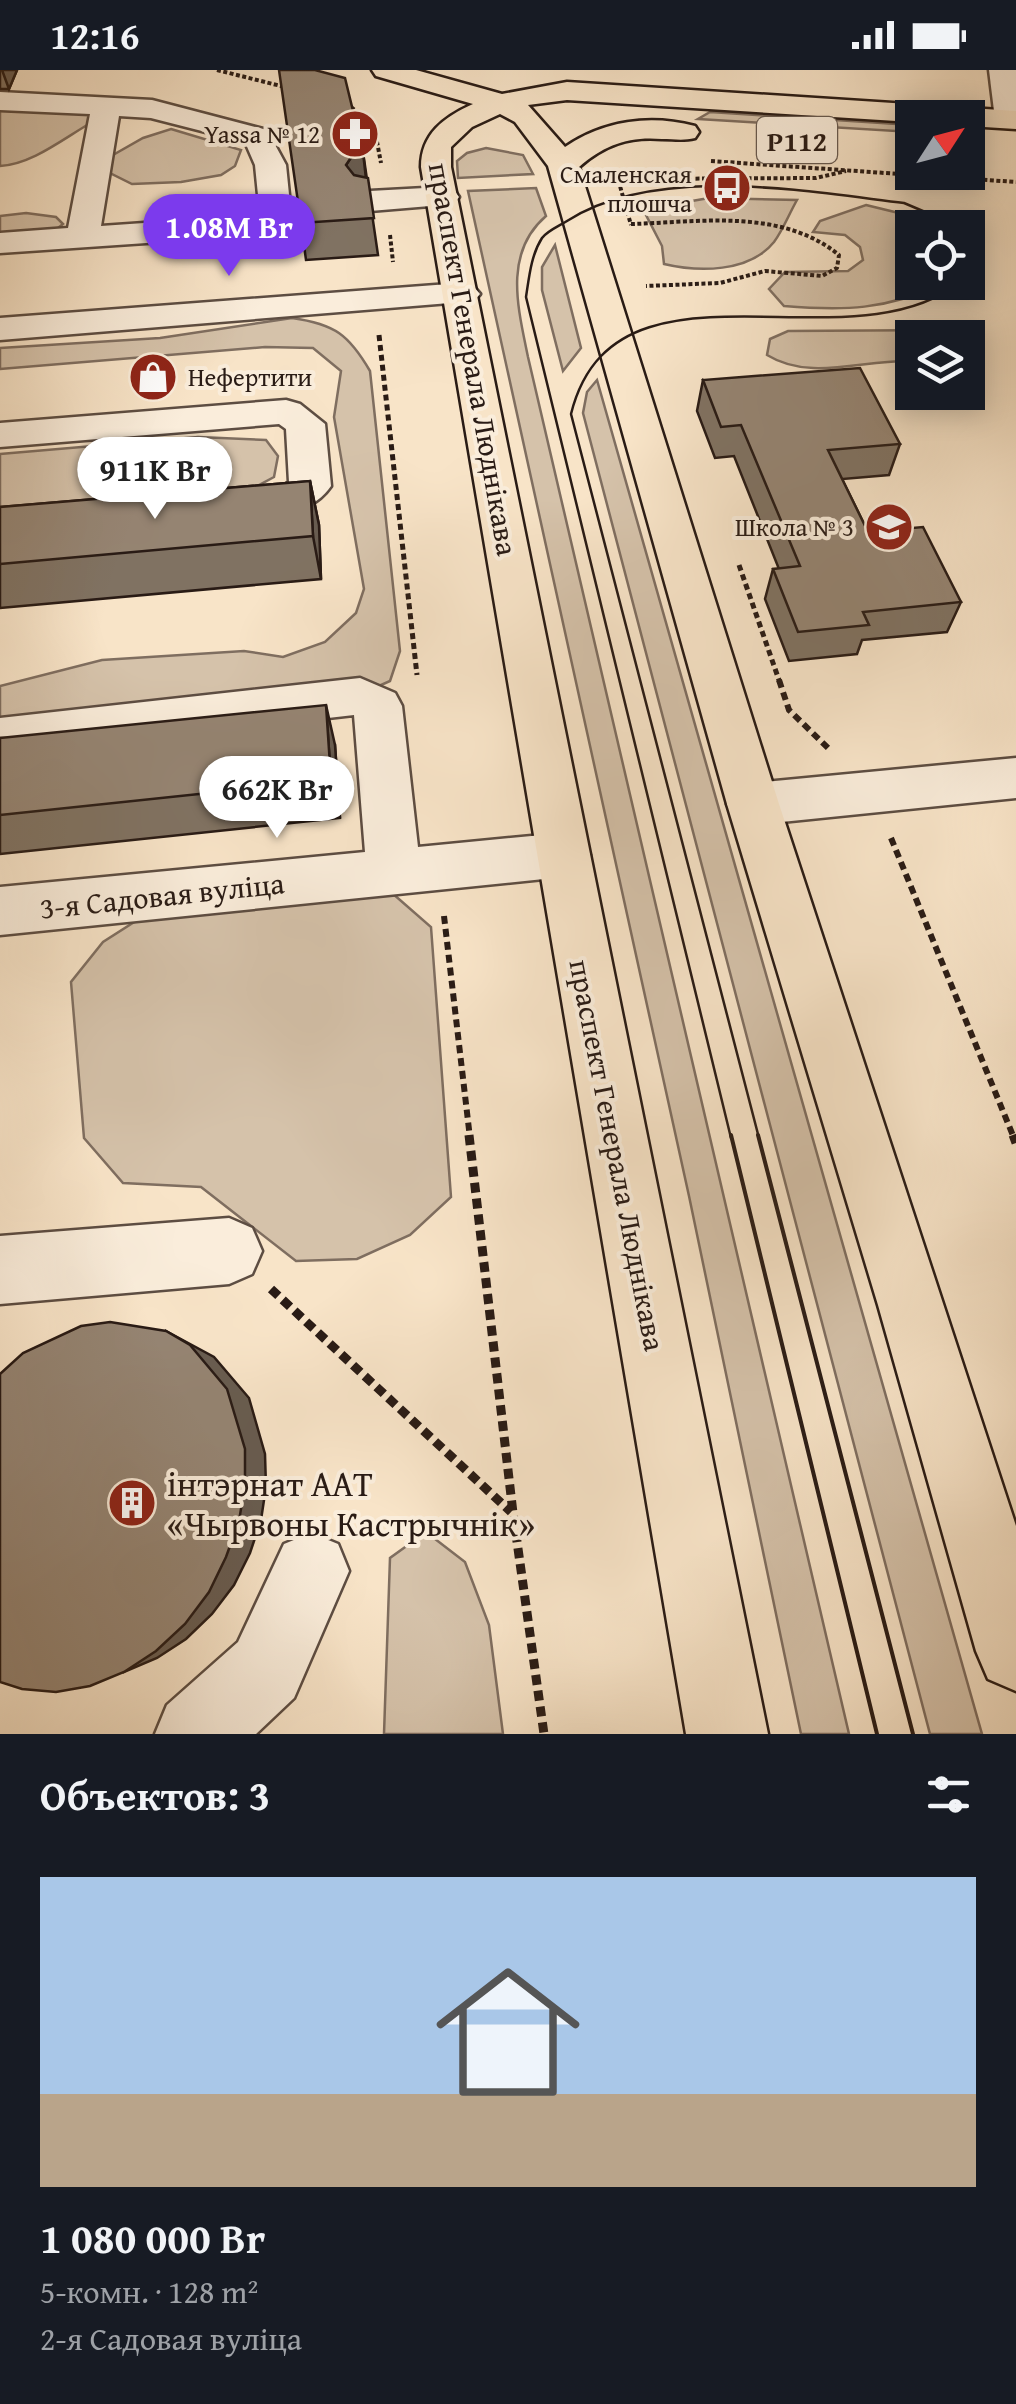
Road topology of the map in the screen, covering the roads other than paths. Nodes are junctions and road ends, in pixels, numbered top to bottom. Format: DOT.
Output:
graph roads {
  1 [pos="467,70"];
  2 [pos="970,71"];
  3 [pos="1002,71"];
  4 [pos="368,79"];
  5 [pos="392,100"];
  6 [pos="0,101"];
  7 [pos="504,104"];
  8 [pos="106,105"];
  9 [pos="895,110"];
  10 [pos="895,112"];
  11 [pos="419,117"];
  12 [pos="985,118"];
  13 [pos="1013,120"];
  14 [pos="718,134"];
  15 [pos="689,146"];
  16 [pos="563,165"];
  17 [pos="440,172"];
  18 [pos="370,201"];
  19 [pos="316,204"];
  20 [pos="276,206"];
  21 [pos="85,226"];
  22 [pos="0,243"];
  23 [pos="462,294"];
  24 [pos="0,330"];
  25 [pos="0,435"];
  26 [pos="196,508"];
  27 [pos="0,737"];
  28 [pos="1016,778"];
  29 [pos="753,804"];
  30 [pos="562,855"];
  31 [pos="394,872"];
  32 [pos="0,912"];
  33 [pos="229,1251"];
  34 [pos="0,1270"];
  35 [pos="312,1571"];
  36 [pos="1016,1651"];
  37 [pos="196,1734"];
  38 [pos="727,1734"];
  1 -- 9 [label="main road, Р112"];
  2 -- 3 [label="street"];
  3 -- 13 [label="street"];
  4 -- 5 [label="main road"];
  4 -- 7 [label="main road, Р112"];
  6 -- 8 [label="street"];
  7 -- 10 [label="main road"];
  7 -- 15 [label="main road, Р112"];
  7 -- 16 [label="main road"];
  7 -- 17 [label="main road, праспект Генерала Люднікава"];
  8 -- 20 [label="street"];
  8 -- 21 [label="street"];
  11 -- 17 [label="main road"];
  12 -- 13 [label="main road, Р112"];
  14 -- 15 [label="main road, Р112"];
  15 -- 16 [label="main road"];
  16 -- 29 [label="main road"];
  17 -- 18 [label="street"];
  17 -- 23 [label="main road, праспект Генерала Люднікава"];
  19 -- 20 [label="street"];
  20 -- 21 [label="street"];
  21 -- 22 [label="street"];
  23 -- 24 [label="street"];
  23 -- 30 [label="main road, праспект Генерала Люднікава"];
  25 -- 26 [label="street"];
  27 -- 31 [label="street"];
  28 -- 29 [label="street"];
  29 -- 36 [label="main road"];
  30 -- 31 [label="street, 3-я Садовая вуліца"];
  30 -- 38 [label="main road, праспект Генерала Люднікава"];
  31 -- 32 [label="street, 3-я Садовая вуліца"];
  33 -- 34 [label="street"];
  35 -- 37 [label="street"];
}
